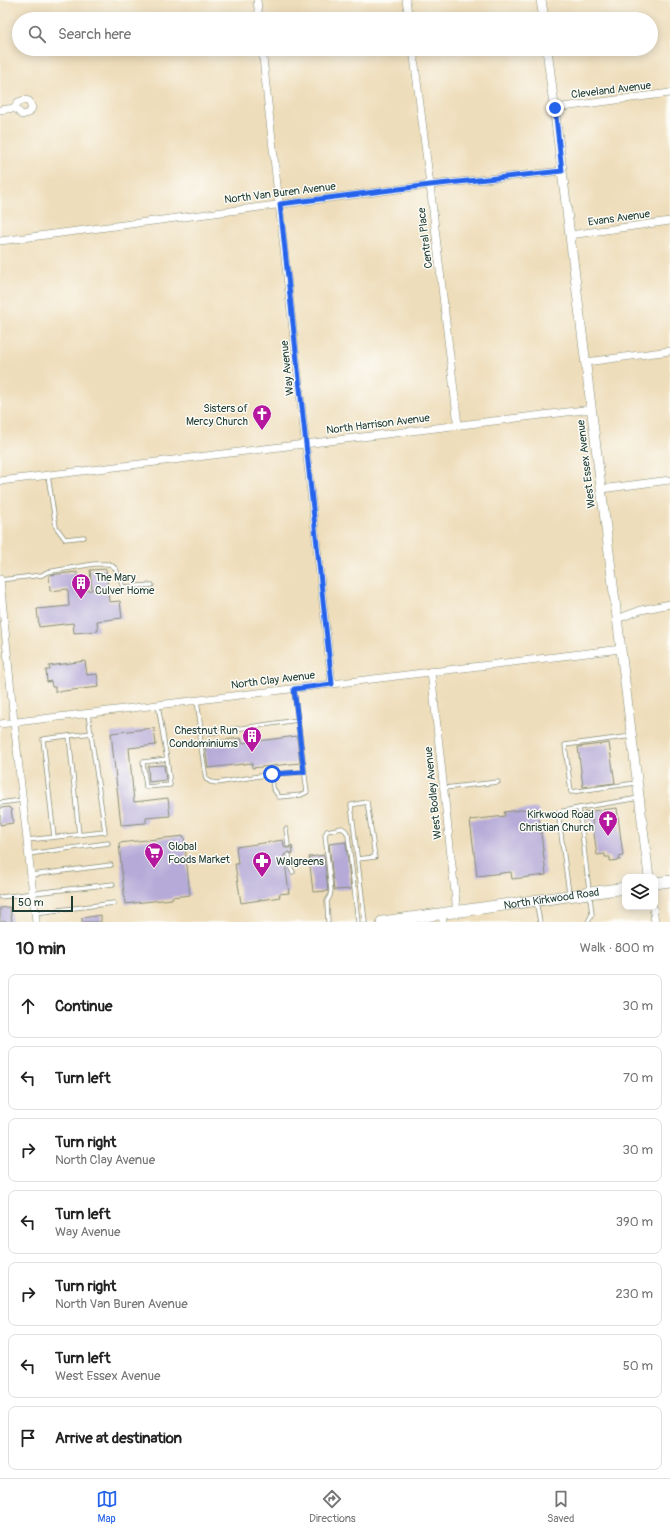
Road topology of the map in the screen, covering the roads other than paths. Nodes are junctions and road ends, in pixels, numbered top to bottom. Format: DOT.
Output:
graph roads {
  1 [pos="257,0"];
  2 [pos="406,0"];
  3 [pos="542,0"];
  4 [pos="258,12"];
  5 [pos="408,12"];
  6 [pos="543,12"];
  7 [pos="263,56"];
  8 [pos="414,56"];
  9 [pos="549,56"];
  10 [pos="670,93"];
  11 [pos="15,108"];
  12 [pos="555,108"];
  13 [pos="0,110"];
  14 [pos="562,171"];
  15 [pos="430,185"];
  16 [pos="280,204"];
  17 [pos="670,221"];
  18 [pos="570,236"];
  19 [pos="0,241"];
  20 [pos="670,351"];
  21 [pos="586,362"];
  22 [pos="592,409"];
  23 [pos="458,425"];
  24 [pos="306,445"];
  25 [pos="48,476"];
  26 [pos="670,480"];
  27 [pos="0,481"];
  28 [pos="601,489"];
  29 [pos="84,537"];
  30 [pos="0,580"];
  31 [pos="152,585"];
  32 [pos="1,590"];
  33 [pos="670,604"];
  34 [pos="617,619"];
  35 [pos="621,649"];
  36 [pos="432,671"];
  37 [pos="332,684"];
  38 [pos="294,689"];
  39 [pos="197,700"];
  40 [pos="158,705"];
  41 [pos="88,714"];
  42 [pos="298,720"];
  43 [pos="14,722"];
  44 [pos="0,724"];
  45 [pos="201,730"];
  46 [pos="92,733"];
  47 [pos="69,736"];
  48 [pos="632,736"];
  49 [pos="167,759"];
  50 [pos="304,772"];
  51 [pos="272,774"];
  52 [pos="498,782"];
  53 [pos="637,783"];
  54 [pos="444,788"];
  55 [pos="639,798"];
  56 [pos="22,800"];
  57 [pos="0,803"];
  58 [pos="579,808"];
  59 [pos="286,829"];
  60 [pos="79,835"];
  61 [pos="54,837"];
  62 [pos="27,840"];
  63 [pos="108,843"];
  64 [pos="288,846"];
  65 [pos="28,854"];
  66 [pos="289,854"];
  67 [pos="358,860"];
  68 [pos="110,865"];
  69 [pos="293,872"];
  70 [pos="649,874"];
  71 [pos="31,875"];
  72 [pos="670,881"];
  73 [pos="658,883"];
  74 [pos="112,884"];
  75 [pos="622,888"];
  76 [pos="589,893"];
  77 [pos="32,894"];
  78 [pos="569,896"];
  79 [pos="0,897"];
  80 [pos="535,900"];
  81 [pos="114,904"];
  82 [pos="653,910"];
  83 [pos="457,912"];
  84 [pos="35,913"];
  85 [pos="442,918"];
  86 [pos="36,922"];
  87 [pos="328,922"];
  88 [pos="358,922"];
  89 [pos="365,922"];
  90 [pos="382,922"];
  91 [pos="540,922"];
  92 [pos="588,922"];
  93 [pos="654,922"];
  1 -- 4 [label="street"];
  2 -- 5 [label="street"];
  3 -- 6 [label="street"];
  7 -- 16 [label="street, Way Avenue"];
  8 -- 15 [label="street, Central Place"];
  9 -- 12 [label="street, West Essex Avenue"];
  10 -- 12 [label="street, Cleveland Avenue"];
  11 -- 13 [label="street"];
  12 -- 14 [label="street, West Essex Avenue"];
  14 -- 15 [label="street, North Van Buren Avenue"];
  14 -- 18 [label="street, West Essex Avenue"];
  15 -- 16 [label="street, North Van Buren Avenue"];
  15 -- 23 [label="street, Central Place"];
  16 -- 19 [label="street, North Van Buren Avenue"];
  16 -- 24 [label="street, Way Avenue"];
  17 -- 18 [label="street, Evans Avenue"];
  18 -- 21 [label="street, West Essex Avenue"];
  20 -- 21 [label="street"];
  21 -- 22 [label="street, West Essex Avenue"];
  22 -- 23 [label="street, North Harrison Avenue"];
  22 -- 28 [label="street, West Essex Avenue"];
  23 -- 24 [label="street, North Harrison Avenue"];
  24 -- 25 [label="street, North Harrison Avenue"];
  24 -- 37 [label="street, Way Avenue"];
  25 -- 27 [label="street, North Harrison Avenue"];
  25 -- 29 [label="lane"];
  26 -- 28 [label="street"];
  28 -- 34 [label="street, West Essex Avenue"];
  30 -- 31 [label="lane"];
  30 -- 32 [label="street"];
  32 -- 43 [label="street"];
  33 -- 34 [label="street"];
  34 -- 35 [label="street, West Essex Avenue"];
  35 -- 36 [label="street, North Clay Avenue"];
  35 -- 48 [label="street, West Essex Avenue"];
  36 -- 37 [label="street, North Clay Avenue"];
  36 -- 54 [label="street, West Bodley Avenue"];
  37 -- 38 [label="street, North Clay Avenue"];
  38 -- 39 [label="street, North Clay Avenue"];
  38 -- 42 [label="lane"];
  39 -- 40 [label="street, North Clay Avenue"];
  39 -- 45 [label="lane"];
  40 -- 41 [label="street, North Clay Avenue"];
  40 -- 49 [label="lane"];
  41 -- 43 [label="street, North Clay Avenue"];
  41 -- 46 [label="lane"];
  42 -- 45 [label="lane"];
  42 -- 50 [label="lane"];
  43 -- 44 [label="street, North Clay Avenue"];
  43 -- 56 [label="street"];
  45 -- 51 [label="lane"];
  46 -- 47 [label="lane"];
  46 -- 60 [label="lane"];
  47 -- 60 [label="lane"];
  47 -- 61 [label="lane"];
  48 -- 53 [label="street, West Essex Avenue"];
  48 -- 53 [label="lane"];
  49 -- 49 [label="lane"];
  50 -- 51 [label="lane"];
  50 -- 51 [label="lane"];
  52 -- 54 [label="lane"];
  53 -- 55 [label="street, West Essex Avenue"];
  54 -- 83 [label="street, West Bodley Avenue"];
  55 -- 58 [label="lane"];
  55 -- 70 [label="street, West Essex Avenue"];
  56 -- 57 [label="lane"];
  56 -- 62 [label="street"];
  58 -- 76 [label="lane"];
  58 -- 78 [label="lane"];
  59 -- 64 [label="lane"];
  60 -- 61 [label="lane"];
  61 -- 62 [label="lane"];
  62 -- 65 [label="street"];
  63 -- 65 [label="lane"];
  65 -- 71 [label="street"];
  66 -- 69 [label="lane"];
  67 -- 67 [label="lane"];
  67 -- 89 [label="lane"];
  68 -- 71 [label="lane"];
  71 -- 77 [label="street"];
  72 -- 73 [label="main road"];
  74 -- 77 [label="lane"];
  75 -- 76 [label="main road, North Kirkwood Road"];
  76 -- 78 [label="main road, North Kirkwood Road"];
  76 -- 92 [label="lane"];
  77 -- 79 [label="lane"];
  77 -- 84 [label="street"];
  78 -- 80 [label="main road, North Kirkwood Road"];
  80 -- 83 [label="main road, North Kirkwood Road"];
  80 -- 91 [label="lane"];
  81 -- 84 [label="lane"];
  82 -- 93 [label="street"];
  83 -- 85 [label="main road, North Kirkwood Road"];
  84 -- 86 [label="street"];
  85 -- 90 [label="main road, North Kirkwood Road"];
  87 -- 88 [label="lane"];
}
